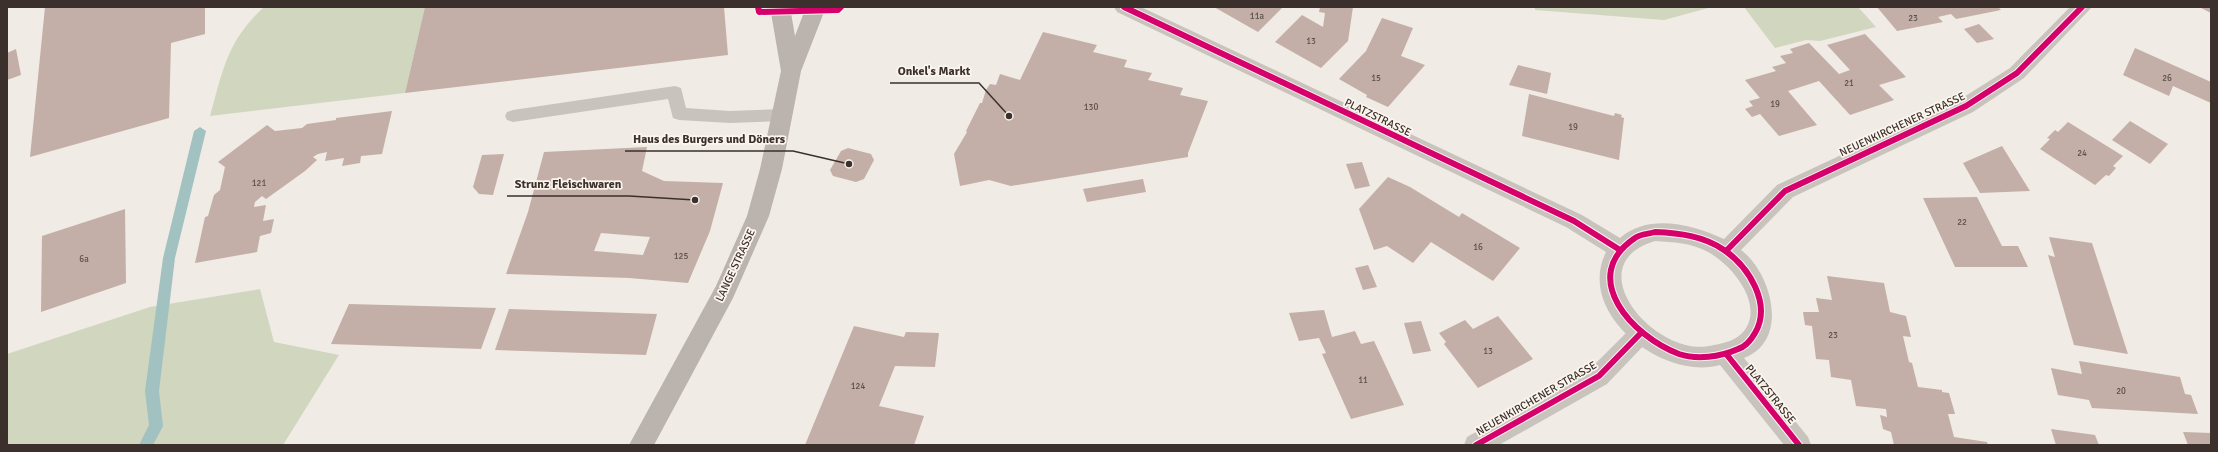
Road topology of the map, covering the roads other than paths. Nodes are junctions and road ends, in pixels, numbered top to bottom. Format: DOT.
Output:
graph roads {
  1 [pos="780,7"];
  2 [pos="816,7"];
  3 [pos="1124,7"];
  4 [pos="2082,7"];
  5 [pos="791,71"];
  6 [pos="781,115"];
  7 [pos="513,116"];
  8 [pos="1620,250"];
  9 [pos="1726,251"];
  10 [pos="1640,334"];
  11 [pos="1727,355"];
  12 [pos="641,445"];
  13 [pos="1476,445"];
  14 [pos="1799,445"];
  1 -- 5 [label="main road, LANGE STRASSE"];
  2 -- 5 [label="main road, LANGE STRASSE"];
  3 -- 8 [label="street, PLATZSTRASSE"];
  4 -- 9 [label="street, NEUENKIRCHENER STRASSE"];
  5 -- 6 [label="main road, LANGE STRASSE"];
  6 -- 7 [label="lane"];
  6 -- 12 [label="main road, LANGE STRASSE"];
  8 -- 9 [label="street"];
  8 -- 10 [label="street"];
  9 -- 11 [label="street"];
  10 -- 11 [label="street"];
  10 -- 13 [label="street, NEUENKIRCHENER STRASSE"];
  11 -- 14 [label="street, PLATZSTRASSE"];
}
